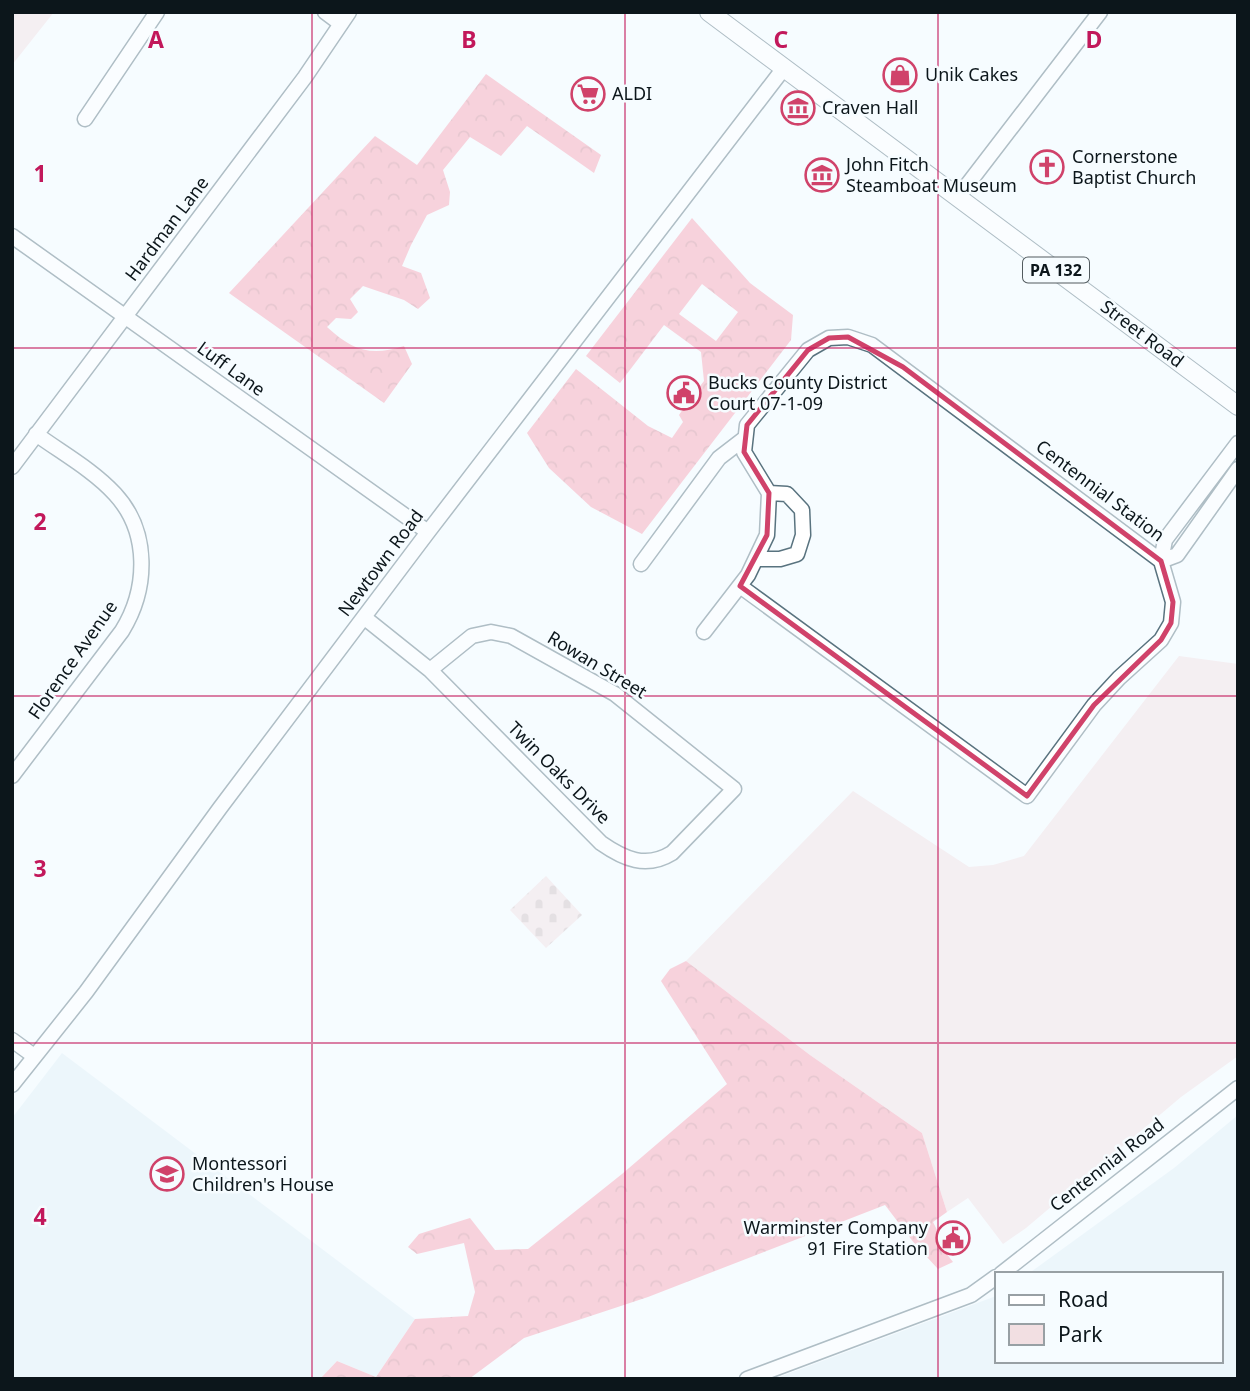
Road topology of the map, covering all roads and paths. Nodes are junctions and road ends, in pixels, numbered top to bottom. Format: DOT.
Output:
graph roads {
  1 [pos="157,12"];
  2 [pos="325,12"];
  3 [pos="709,12"];
  4 [pos="1100,12"];
  5 [pos="345,18"];
  6 [pos="784,68"];
  7 [pos="85,119"];
  8 [pos="958,197"];
  9 [pos="12,236"];
  10 [pos="125,316"];
  11 [pos="1238,406"];
  12 [pos="36,434"];
  13 [pos="746,438"];
  14 [pos="1238,443"];
  15 [pos="12,467"];
  16 [pos="1238,469"];
  17 [pos="769,494"];
  18 [pos="428,532"];
  19 [pos="757,559"];
  20 [pos="1161,561"];
  21 [pos="641,564"];
  22 [pos="740,586"];
  23 [pos="365,618"];
  24 [pos="704,632"];
  25 [pos="430,670"];
  26 [pos="12,776"];
  27 [pos="734,789"];
  28 [pos="12,1040"];
  29 [pos="34,1056"];
  30 [pos="12,1085"];
  31 [pos="1238,1088"];
  32 [pos="1004,1272"];
  33 [pos="995,1278"];
  34 [pos="747,1379"];
  1 -- 7 [label="street"];
  2 -- 5 [label="street"];
  3 -- 6 [label="main road, Street Road / PA 132"];
  4 -- 8 [label="street"];
  5 -- 10 [label="street, Hardman Lane"];
  6 -- 8 [label="main road, Street Road / PA 132"];
  6 -- 18 [label="street, Newtown Road"];
  8 -- 11 [label="main road, Street Road / PA 132"];
  9 -- 10 [label="street, Luff Lane"];
  10 -- 12 [label="street, Hardman Lane"];
  10 -- 18 [label="street, Luff Lane"];
  12 -- 15 [label="street, Hardman Lane"];
  12 -- 26 [label="street, Florence Avenue"];
  13 -- 17 [label="street"];
  13 -- 20 [label="street, Centennial Station"];
  13 -- 21 [label="street"];
  14 -- 20 [label="street"];
  16 -- 20 [label="street"];
  17 -- 19 [label="street"];
  17 -- 19 [label="street"];
  18 -- 23 [label="street, Newtown Road"];
  19 -- 22 [label="street"];
  20 -- 22 [label="street, Centennial Station"];
  22 -- 24 [label="street"];
  23 -- 25 [label="street, Twin Oaks Drive"];
  23 -- 29 [label="street, Newtown Road"];
  25 -- 27 [label="street, Rowan Street"];
  25 -- 27 [label="street, Twin Oaks Drive"];
  28 -- 29 [label="street"];
  29 -- 30 [label="street, Newtown Road"];
  31 -- 32 [label="street, Centennial Road"];
  33 -- 34 [label="street"];
}
